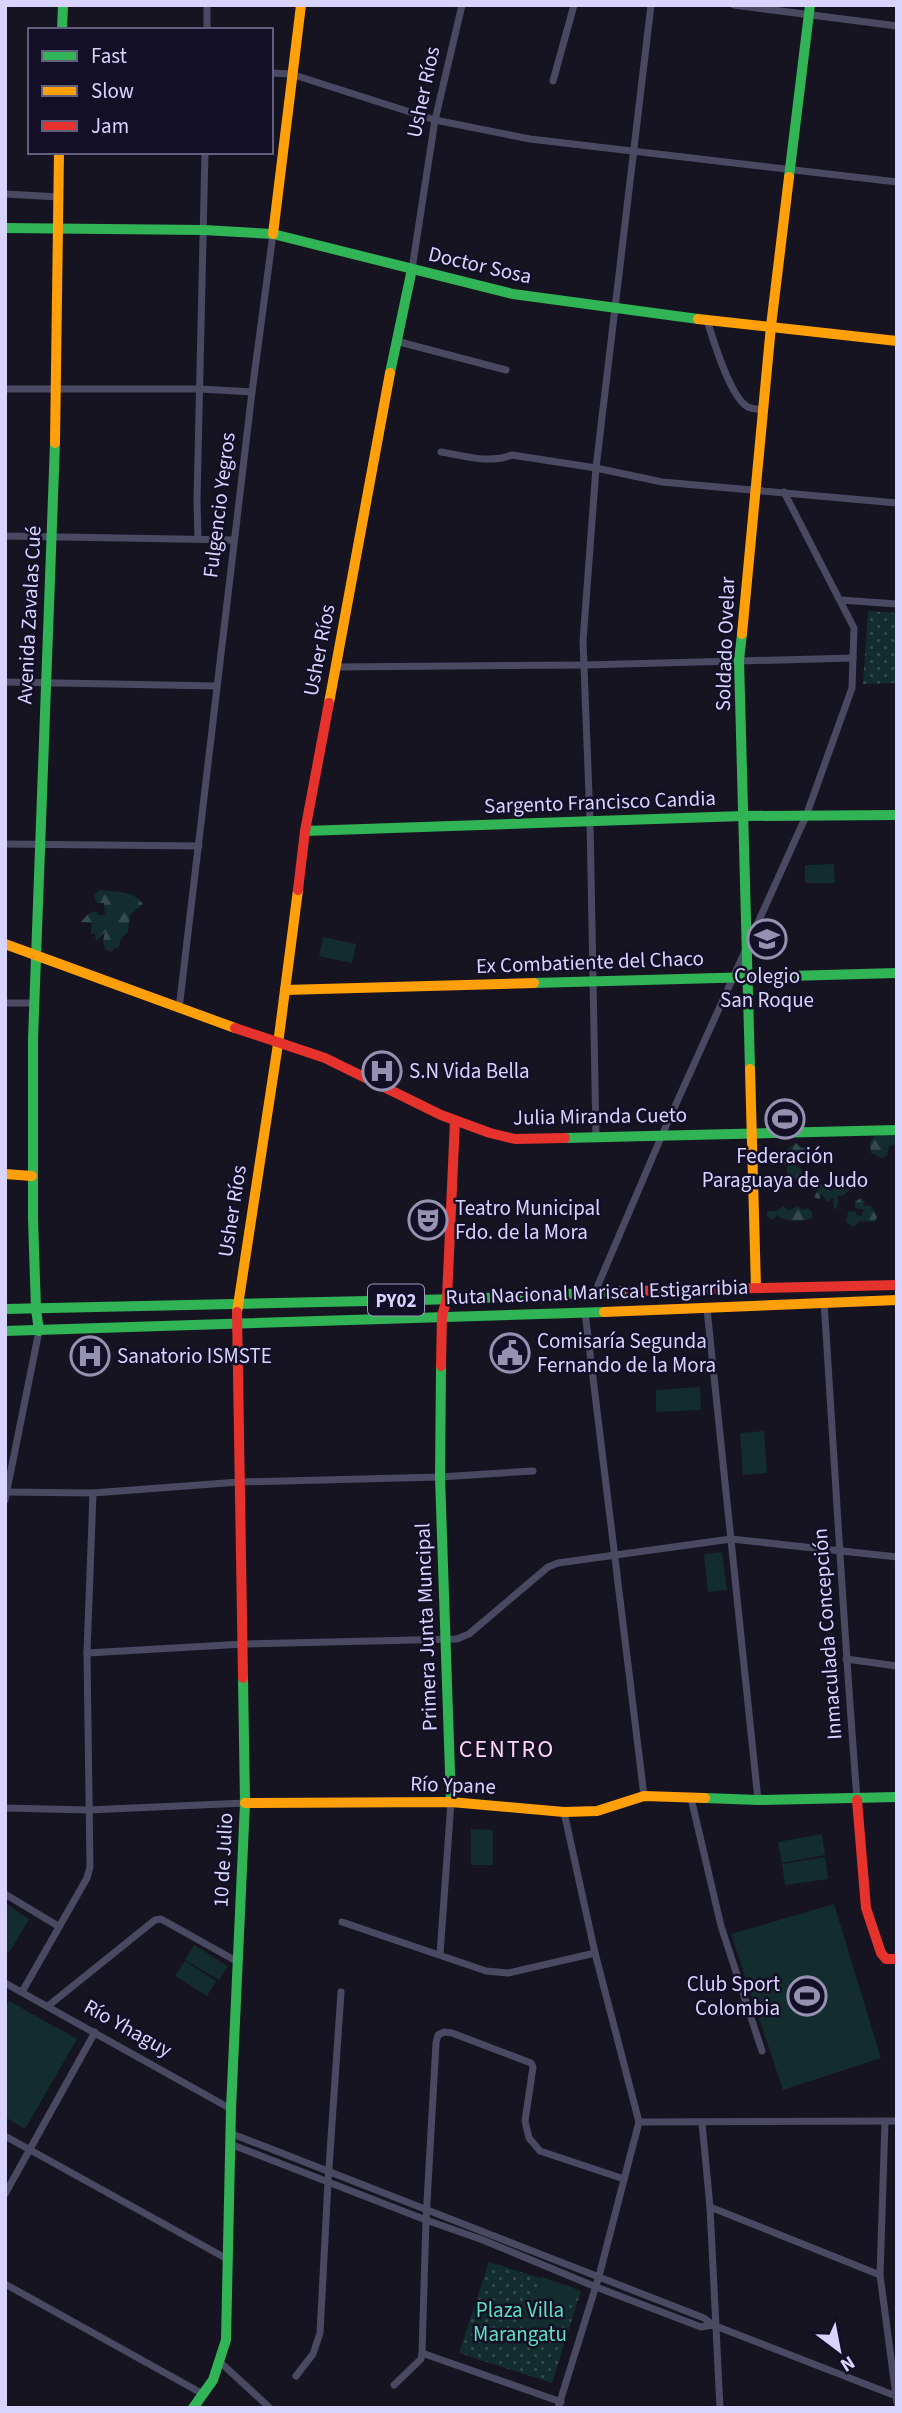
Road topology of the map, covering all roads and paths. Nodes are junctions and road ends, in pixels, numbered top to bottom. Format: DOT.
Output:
graph roads {
  1 [pos="63,5"];
  2 [pos="207,5"];
  3 [pos="301,5"];
  4 [pos="462,5"];
  5 [pos="574,5"];
  6 [pos="651,5"];
  7 [pos="734,5"];
  8 [pos="810,10"];
  9 [pos="897,26"];
  10 [pos="62,28"];
  11 [pos="207,28"];
  12 [pos="273,73"];
  13 [pos="291,74"];
  14 [pos="553,81"];
  15 [pos="435,120"];
  16 [pos="634,150"];
  17 [pos="59,154"];
  18 [pos="205,154"];
  19 [pos="791,172"];
  20 [pos="897,183"];
  21 [pos="5,194"];
  22 [pos="59,197"];
  23 [pos="5,229"];
  24 [pos="58,229"];
  25 [pos="204,230"];
  26 [pos="273,234"];
  27 [pos="412,269"];
  28 [pos="616,309"];
  29 [pos="707,320"];
  30 [pos="771,327"];
  31 [pos="396,341"];
  32 [pos="897,341"];
  33 [pos="506,370"];
  34 [pos="5,388"];
  35 [pos="201,389"];
  36 [pos="57,390"];
  37 [pos="252,392"];
  38 [pos="764,410"];
  39 [pos="441,452"];
  40 [pos="596,468"];
  41 [pos="754,489"];
  42 [pos="784,492"];
  43 [pos="897,503"];
  44 [pos="52,535"];
  45 [pos="5,536"];
  46 [pos="198,538"];
  47 [pos="234,540"];
  48 [pos="841,600"];
  49 [pos="897,604"];
  50 [pos="853,658"];
  51 [pos="739,660"];
  52 [pos="584,665"];
  53 [pos="335,667"];
  54 [pos="5,682"];
  55 [pos="45,683"];
  56 [pos="217,686"];
  57 [pos="897,815"];
  58 [pos="743,816"];
  59 [pos="806,816"];
  60 [pos="590,821"];
  61 [pos="305,831"];
  62 [pos="5,844"];
  63 [pos="38,845"];
  64 [pos="199,846"];
  65 [pos="5,944"];
  66 [pos="747,947"];
  67 [pos="34,956"];
  68 [pos="897,973"];
  69 [pos="733,977"];
  70 [pos="748,977"];
  71 [pos="594,981"];
  72 [pos="285,990"];
  73 [pos="5,1003"];
  74 [pos="33,1003"];
  75 [pos="179,1009"];
  76 [pos="278,1044"];
  77 [pos="455,1121"];
  78 [pos="897,1130"];
  79 [pos="752,1133"];
  80 [pos="662,1135"];
  81 [pos="596,1137"];
  82 [pos="5,1174"];
  83 [pos="32,1175"];
  84 [pos="897,1285"];
  85 [pos="756,1288"];
  86 [pos="731,1289"];
  87 [pos="595,1292"];
  88 [pos="447,1298"];
  89 [pos="897,1300"];
  90 [pos="824,1302"];
  91 [pos="237,1306"];
  92 [pos="732,1308"];
  93 [pos="36,1309"];
  94 [pos="707,1309"];
  95 [pos="5,1310"];
  96 [pos="585,1312"];
  97 [pos="442,1316"];
  98 [pos="237,1322"];
  99 [pos="5,1331"];
  100 [pos="39,1331"];
  101 [pos="533,1471"];
  102 [pos="440,1477"];
  103 [pos="239,1482"];
  104 [pos="93,1493"];
  105 [pos="6,1496"];
  106 [pos="731,1539"];
  107 [pos="841,1551"];
  108 [pos="615,1556"];
  109 [pos="897,1557"];
  110 [pos="446,1640"];
  111 [pos="244,1644"];
  112 [pos="87,1653"];
  113 [pos="846,1659"];
  114 [pos="897,1666"];
  115 [pos="644,1796"];
  116 [pos="897,1797"];
  117 [pos="691,1798"];
  118 [pos="758,1800"];
  119 [pos="858,1800"];
  120 [pos="452,1802"];
  121 [pos="245,1803"];
  122 [pos="5,1808"];
  123 [pos="88,1811"];
  124 [pos="564,1812"];
  125 [pos="5,1894"];
  126 [pos="342,1922"];
  127 [pos="58,1926"];
  128 [pos="596,1953"];
  129 [pos="440,1954"];
  130 [pos="891,1959"];
  131 [pos="238,1962"];
  132 [pos="5,1983"];
  133 [pos="22,1992"];
  134 [pos="341,1992"];
  135 [pos="48,2006"];
  136 [pos="95,2032"];
  137 [pos="762,2051"];
  138 [pos="231,2109"];
  139 [pos="897,2121"];
  140 [pos="639,2122"];
  141 [pos="885,2122"];
  142 [pos="702,2123"];
  143 [pos="5,2136"];
  144 [pos="230,2138"];
  145 [pos="30,2149"];
  146 [pos="329,2169"];
  147 [pos="624,2179"];
  148 [pos="328,2182"];
  149 [pos="5,2194"];
  150 [pos="710,2207"];
  151 [pos="428,2210"];
  152 [pos="426,2220"];
  153 [pos="229,2260"];
  154 [pos="880,2275"];
  155 [pos="599,2276"];
  156 [pos="5,2284"];
  157 [pos="596,2287"];
  158 [pos="714,2325"];
  159 [pos="422,2353"];
  160 [pos="220,2362"];
  161 [pos="894,2366"];
  162 [pos="296,2376"];
  163 [pos="394,2385"];
  164 [pos="203,2394"];
  165 [pos="896,2400"];
  166 [pos="559,2405"];
  167 [pos="193,2408"];
  168 [pos="270,2408"];
  169 [pos="720,2408"];
  1 -- 10 [label="main road"];
  2 -- 11 [label="street"];
  3 -- 13 [label="main road, Fulgencio Yegros"];
  4 -- 15 [label="street, Usher Ríos"];
  5 -- 14 [label="street"];
  6 -- 16 [label="street"];
  7 -- 8 [label="street"];
  8 -- 9 [label="street"];
  8 -- 19 [label="main road, Soldado Ovelar"];
  12 -- 13 [label="street"];
  13 -- 15 [label="street"];
  13 -- 26 [label="main road, Fulgencio Yegros"];
  15 -- 16 [label="street"];
  15 -- 27 [label="street, Usher Ríos"];
  16 -- 19 [label="street"];
  16 -- 28 [label="street"];
  17 -- 22 [label="main road, Avenida Zavalas Cué"];
  18 -- 25 [label="street"];
  19 -- 20 [label="street"];
  19 -- 30 [label="main road, Soldado Ovelar"];
  21 -- 22 [label="street"];
  22 -- 24 [label="main road, Avenida Zavalas Cué"];
  23 -- 24 [label="main road, Doctor Sosa"];
  24 -- 25 [label="main road, Doctor Sosa"];
  24 -- 36 [label="main road, Avenida Zavalas Cué"];
  25 -- 26 [label="main road, Doctor Sosa"];
  25 -- 35 [label="street"];
  26 -- 27 [label="main road, Doctor Sosa"];
  26 -- 37 [label="street, Fulgencio Yegros"];
  27 -- 28 [label="main road, Doctor Sosa"];
  27 -- 31 [label="main road, Usher Ríos"];
  28 -- 29 [label="main road, Doctor Sosa"];
  28 -- 40 [label="street"];
  29 -- 30 [label="main road, Doctor Sosa"];
  29 -- 38 [label="street"];
  30 -- 32 [label="main road, Doctor Sosa"];
  30 -- 38 [label="main road, Soldado Ovelar"];
  31 -- 33 [label="street"];
  31 -- 53 [label="main road, Usher Ríos"];
  34 -- 36 [label="street"];
  35 -- 36 [label="street"];
  35 -- 37 [label="street"];
  35 -- 46 [label="street"];
  36 -- 44 [label="main road, Avenida Zavalas Cué"];
  37 -- 47 [label="street, Fulgencio Yegros"];
  38 -- 41 [label="main road, Soldado Ovelar"];
  39 -- 40 [label="street"];
  40 -- 41 [label="street"];
  40 -- 52 [label="street"];
  41 -- 42 [label="street"];
  41 -- 51 [label="main road, Soldado Ovelar"];
  42 -- 43 [label="street"];
  42 -- 48 [label="street"];
  44 -- 45 [label="street"];
  44 -- 46 [label="street"];
  44 -- 55 [label="main road, Avenida Zavalas Cué"];
  46 -- 47 [label="street"];
  47 -- 56 [label="street, Fulgencio Yegros"];
  48 -- 49 [label="street"];
  48 -- 50 [label="street"];
  50 -- 51 [label="street"];
  50 -- 59 [label="street"];
  51 -- 52 [label="street"];
  51 -- 58 [label="main road, Soldado Ovelar"];
  52 -- 53 [label="street"];
  52 -- 60 [label="street"];
  53 -- 61 [label="main road, Usher Ríos"];
  54 -- 55 [label="street"];
  55 -- 56 [label="street"];
  55 -- 63 [label="main road, Avenida Zavalas Cué"];
  56 -- 64 [label="street, Fulgencio Yegros"];
  57 -- 59 [label="main road, Sargento Francisco Candia"];
  58 -- 59 [label="main road, Sargento Francisco Candia"];
  58 -- 60 [label="main road, Sargento Francisco Candia"];
  58 -- 66 [label="main road, Soldado Ovelar"];
  59 -- 66 [label="street"];
  60 -- 61 [label="main road, Sargento Francisco Candia"];
  60 -- 71 [label="street"];
  61 -- 72 [label="main road, Usher Ríos"];
  62 -- 63 [label="street"];
  63 -- 64 [label="street"];
  63 -- 67 [label="main road, Avenida Zavalas Cué"];
  64 -- 75 [label="street, Fulgencio Yegros"];
  65 -- 67 [label="main road, Julia Miranda Cueto"];
  66 -- 69 [label="street"];
  66 -- 70 [label="main road, Soldado Ovelar"];
  67 -- 74 [label="main road, Avenida Zavalas Cué"];
  67 -- 75 [label="main road, Julia Miranda Cueto"];
  68 -- 70 [label="main road, Ex Combatiente del Chaco"];
  69 -- 70 [label="main road, Ex Combatiente del Chaco"];
  69 -- 71 [label="main road, Ex Combatiente del Chaco"];
  69 -- 80 [label="street"];
  70 -- 79 [label="main road, Soldado Ovelar"];
  71 -- 72 [label="main road, Ex Combatiente del Chaco"];
  71 -- 81 [label="street"];
  72 -- 76 [label="main road, Usher Ríos"];
  73 -- 74 [label="street"];
  74 -- 83 [label="main road, Avenida Zavalas Cué"];
  75 -- 76 [label="main road, Julia Miranda Cueto"];
  76 -- 77 [label="main road, Julia Miranda Cueto"];
  76 -- 91 [label="main road, Usher Ríos"];
  77 -- 81 [label="main road, Julia Miranda Cueto"];
  77 -- 88 [label="main road, Primera Junta Muncipal"];
  78 -- 79 [label="main road, Julia Miranda Cueto"];
  79 -- 80 [label="main road, Julia Miranda Cueto"];
  79 -- 85 [label="main road, Soldado Ovelar"];
  80 -- 81 [label="main road, Julia Miranda Cueto"];
  80 -- 87 [label="street"];
  82 -- 83 [label="main road"];
  83 -- 93 [label="main road, Avenida Zavalas Cué"];
  84 -- 85 [label="main road, Ruta Nacional Mariscal Estigarribia / PY02"];
  85 -- 86 [label="main road, Ruta Nacional Mariscal Estigarribia / PY02"];
  86 -- 87 [label="main road, Ruta Nacional Mariscal Estigarribia / PY02"];
  86 -- 92 [label="main road"];
  87 -- 88 [label="main road, Ruta Nacional Mariscal Estigarribia / PY02"];
  88 -- 91 [label="main road, Ruta Nacional Mariscal Estigarribia / PY02"];
  88 -- 97 [label="main road, Primera Junta Muncipal"];
  89 -- 90 [label="main road, Ruta Nacional Mariscal Estigarribia / PY02"];
  90 -- 92 [label="main road, Ruta Nacional Mariscal Estigarribia / PY02"];
  90 -- 107 [label="street, Inmaculada Concepción"];
  91 -- 93 [label="main road, Ruta Nacional Mariscal Estigarribia / PY02"];
  91 -- 98 [label="main road, 10 de Julio"];
  92 -- 94 [label="main road, Ruta Nacional Mariscal Estigarribia / PY02"];
  93 -- 95 [label="main road, Ruta Nacional Mariscal Estigarribia / PY02"];
  93 -- 100 [label="main road, Avenida Zavalas Cué"];
  94 -- 96 [label="main road, Ruta Nacional Mariscal Estigarribia / PY02"];
  94 -- 106 [label="street"];
  96 -- 97 [label="main road, Ruta Nacional Mariscal Estigarribia / PY02"];
  96 -- 108 [label="street"];
  97 -- 98 [label="main road, Ruta Nacional Mariscal Estigarribia / PY02"];
  97 -- 102 [label="main road, Primera Junta Muncipal"];
  98 -- 100 [label="main road, Ruta Nacional Mariscal Estigarribia / PY02"];
  98 -- 103 [label="main road, 10 de Julio"];
  99 -- 100 [label="main road, Ruta Nacional Mariscal Estigarribia / PY02"];
  100 -- 105 [label="street"];
  101 -- 102 [label="street"];
  102 -- 103 [label="street"];
  102 -- 110 [label="main road, Primera Junta Muncipal"];
  103 -- 104 [label="street"];
  103 -- 111 [label="main road, 10 de Julio"];
  104 -- 105 [label="street"];
  104 -- 112 [label="street"];
  106 -- 107 [label="street"];
  106 -- 108 [label="street"];
  106 -- 118 [label="street"];
  107 -- 109 [label="street"];
  107 -- 113 [label="street, Inmaculada Concepción"];
  108 -- 110 [label="street"];
  108 -- 115 [label="street"];
  110 -- 111 [label="street"];
  110 -- 120 [label="main road, Primera Junta Muncipal"];
  111 -- 112 [label="street"];
  111 -- 121 [label="main road, 10 de Julio"];
  112 -- 123 [label="street"];
  113 -- 114 [label="street"];
  113 -- 119 [label="street, Inmaculada Concepción"];
  115 -- 117 [label="main road, Río Ypane"];
  115 -- 124 [label="main road, Río Ypane"];
  116 -- 119 [label="main road, Río Ypane"];
  117 -- 118 [label="main road, Río Ypane"];
  117 -- 137 [label="street"];
  118 -- 119 [label="main road, Río Ypane"];
  119 -- 130 [label="main road, Inmaculada Concepción"];
  120 -- 121 [label="main road, Río Ypane"];
  120 -- 124 [label="main road, Río Ypane"];
  120 -- 129 [label="street, Primera Junta Muncipal"];
  121 -- 123 [label="street, Río Ypane"];
  121 -- 131 [label="main road, 10 de Julio"];
  122 -- 123 [label="street, Río Ypane"];
  123 -- 127 [label="street"];
  124 -- 128 [label="street"];
  125 -- 127 [label="street"];
  126 -- 129 [label="street"];
  127 -- 133 [label="street"];
  128 -- 129 [label="street"];
  128 -- 140 [label="street"];
  131 -- 135 [label="street"];
  131 -- 138 [label="main road, 10 de Julio"];
  132 -- 133 [label="street, Río Yhaguy"];
  133 -- 135 [label="street, Río Yhaguy"];
  134 -- 146 [label="street"];
  135 -- 136 [label="street, Río Yhaguy"];
  136 -- 138 [label="street, Río Yhaguy"];
  136 -- 145 [label="street"];
  138 -- 144 [label="main road, 10 de Julio"];
  139 -- 141 [label="street"];
  140 -- 142 [label="street"];
  140 -- 147 [label="street"];
  141 -- 142 [label="street"];
  141 -- 154 [label="street"];
  142 -- 150 [label="street"];
  143 -- 145 [label="street"];
  144 -- 146 [label="street"];
  144 -- 148 [label="street"];
  144 -- 153 [label="main road, 10 de Julio"];
  145 -- 149 [label="street"];
  145 -- 153 [label="street"];
  146 -- 148 [label="street"];
  146 -- 151 [label="street"];
  147 -- 151 [label="street"];
  147 -- 155 [label="street"];
  148 -- 152 [label="street"];
  148 -- 162 [label="street"];
  150 -- 154 [label="street"];
  150 -- 158 [label="street"];
  151 -- 152 [label="street"];
  151 -- 155 [label="street"];
  152 -- 157 [label="street"];
  152 -- 159 [label="street"];
  153 -- 160 [label="main road, 10 de Julio"];
  154 -- 161 [label="street"];
  155 -- 157 [label="street"];
  155 -- 158 [label="street"];
  156 -- 164 [label="street"];
  157 -- 158 [label="street"];
  157 -- 166 [label="street"];
  158 -- 165 [label="street"];
  158 -- 169 [label="street"];
  159 -- 163 [label="street"];
  159 -- 166 [label="street"];
  160 -- 164 [label="main road, 10 de Julio"];
  160 -- 168 [label="street"];
  161 -- 165 [label="street"];
  164 -- 167 [label="main road, 10 de Julio"];
}
